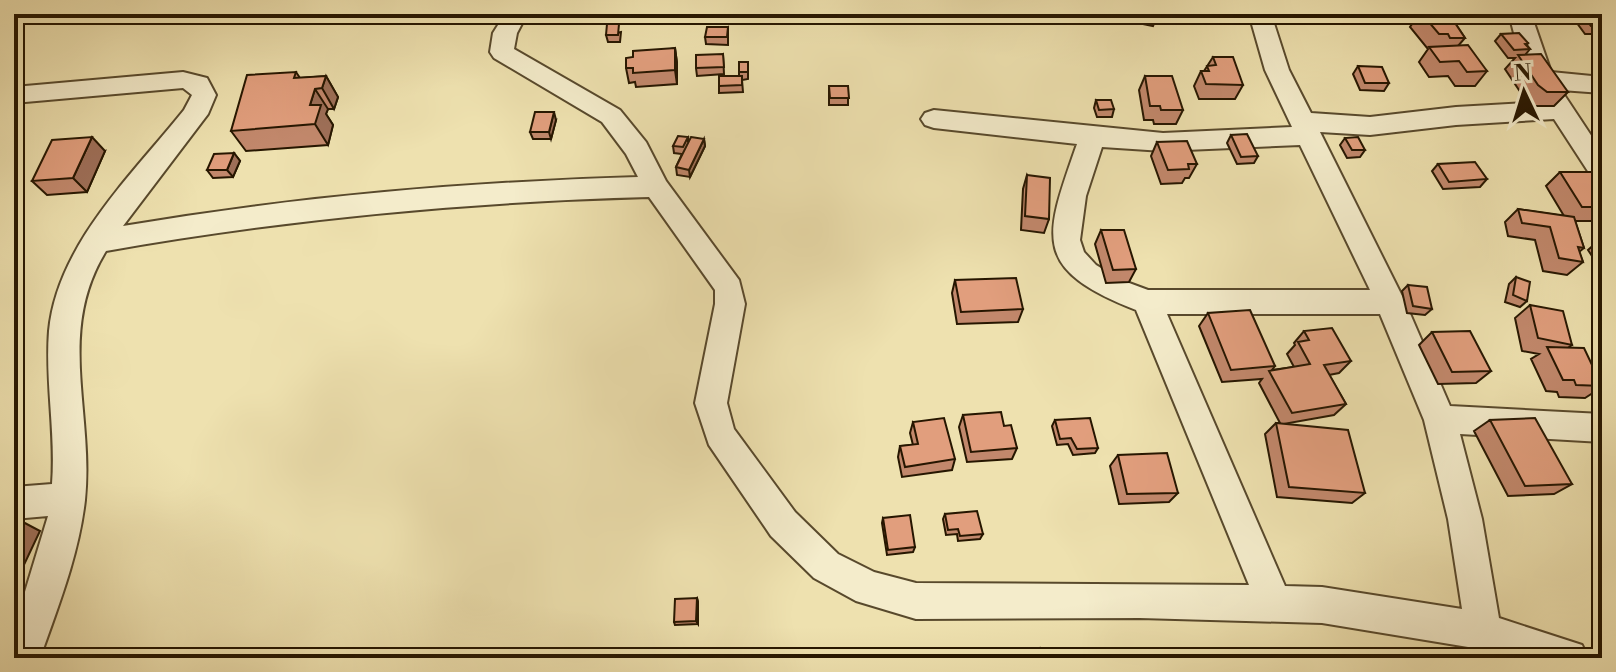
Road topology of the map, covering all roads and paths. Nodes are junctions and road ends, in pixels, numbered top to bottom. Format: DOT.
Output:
graph roads {
  1 [pos="516,14"];
  2 [pos="1260,14"];
  3 [pos="1520,14"];
  4 [pos="1545,80"];
  5 [pos="1602,85"];
  6 [pos="14,95"];
  7 [pos="1561,110"];
  8 [pos="934,119"];
  9 [pos="1307,129"];
  10 [pos="1092,137"];
  11 [pos="1602,172"];
  12 [pos="656,187"];
  13 [pos="99,241"];
  14 [pos="1147,302"];
  15 [pos="1390,302"];
  16 [pos="1440,420"];
  17 [pos="1602,428"];
  18 [pos="68,499"];
  19 [pos="14,503"];
  20 [pos="1275,604"];
  21 [pos="1486,645"];
  22 [pos="21,658"];
  23 [pos="1569,658"];
  1 -- 12 [label="street"];
  2 -- 9 [label="street"];
  3 -- 4 [label="street"];
  4 -- 5 [label="street"];
  4 -- 7 [label="street"];
  6 -- 13 [label="street"];
  7 -- 9 [label="street"];
  7 -- 11 [label="street"];
  8 -- 10 [label="street"];
  9 -- 10 [label="street"];
  9 -- 15 [label="street"];
  10 -- 14 [label="street"];
  12 -- 13 [label="street"];
  12 -- 20 [label="street"];
  13 -- 18 [label="street"];
  14 -- 15 [label="street"];
  14 -- 20 [label="street"];
  15 -- 16 [label="street"];
  16 -- 17 [label="street"];
  16 -- 21 [label="street"];
  18 -- 19 [label="street"];
  18 -- 22 [label="street"];
  20 -- 21 [label="street"];
  21 -- 23 [label="street"];
}
